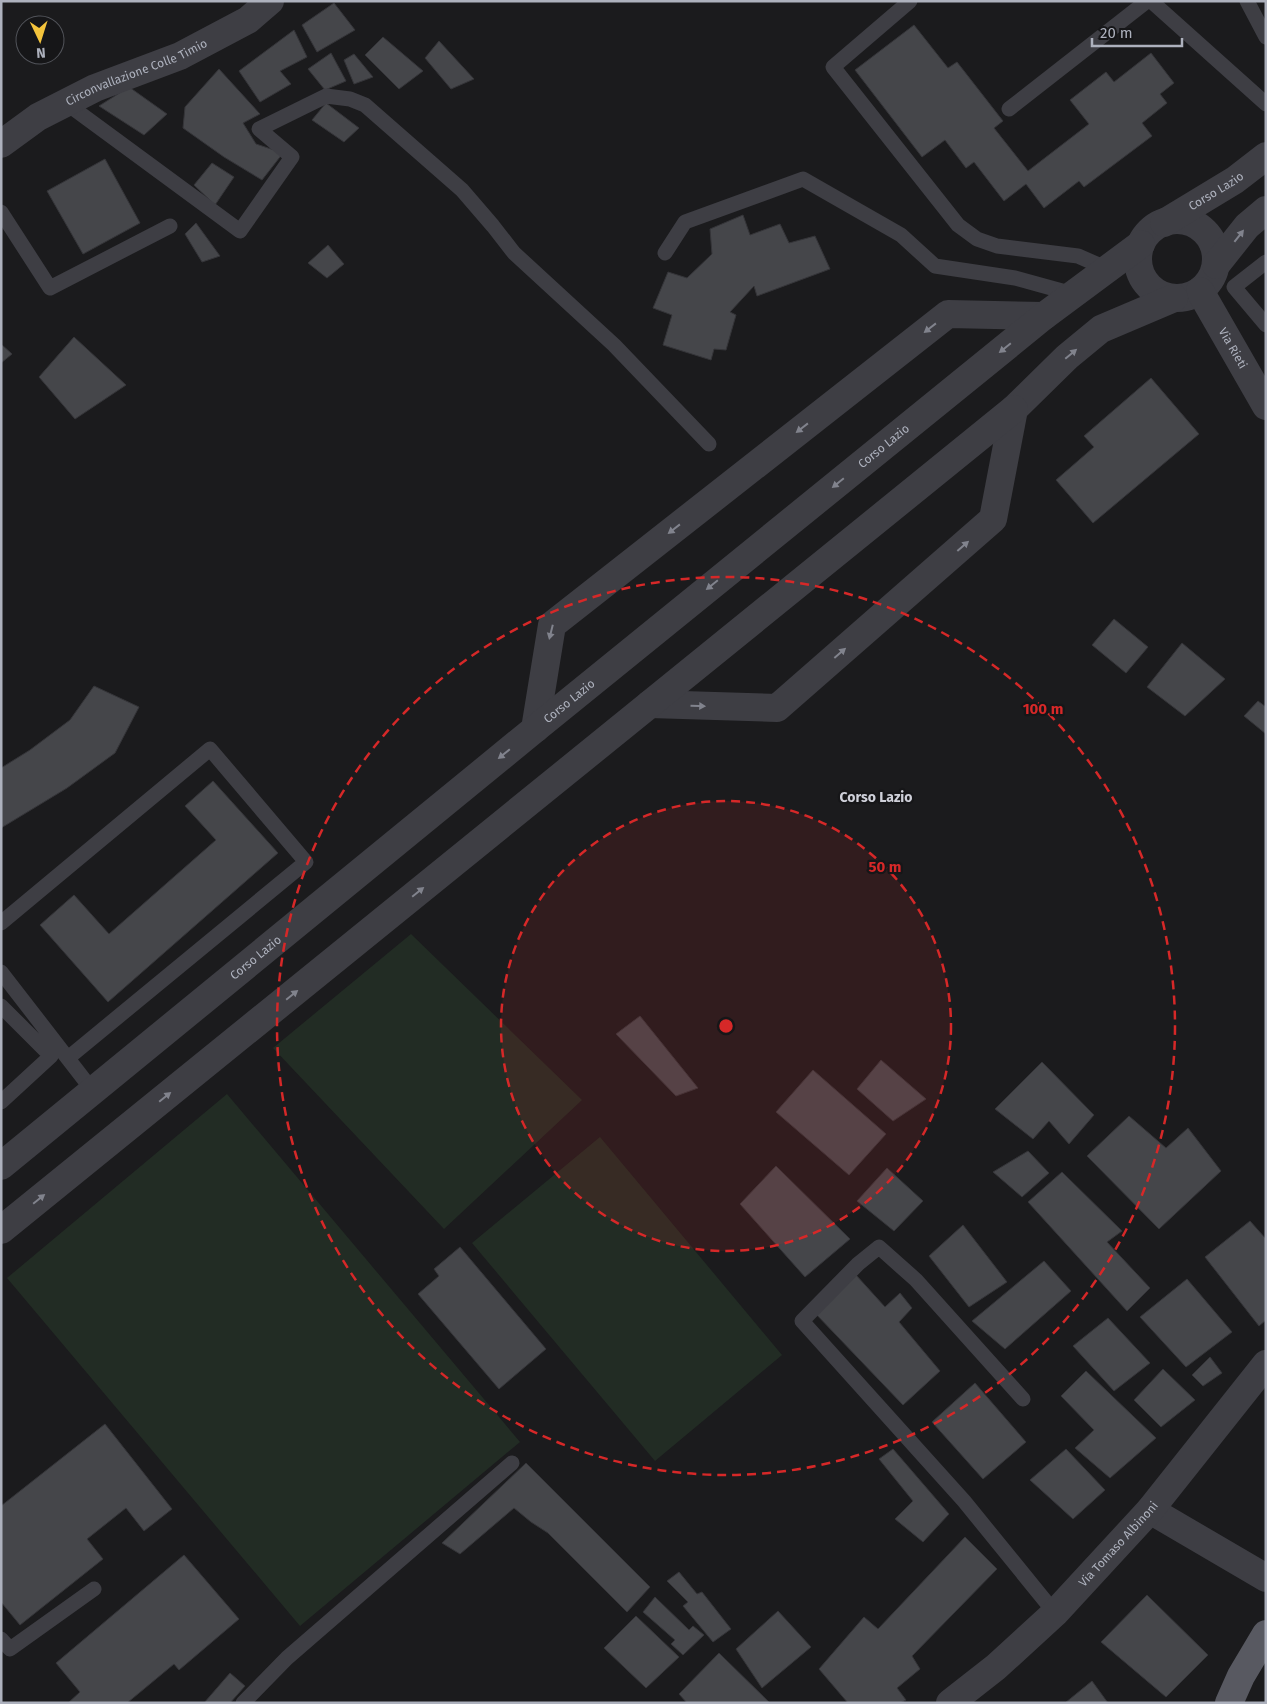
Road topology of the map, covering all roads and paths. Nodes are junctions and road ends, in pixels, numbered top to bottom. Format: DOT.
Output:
graph roads {
  1 [pos="270,1"];
  2 [pos="910,1"];
  3 [pos="1149,1"];
  4 [pos="1247,1"];
  5 [pos="1266,37"];
  6 [pos="66,103"];
  7 [pos="1266,104"];
  8 [pos="1009,108"];
  9 [pos="1,144"];
  10 [pos="1266,156"];
  11 [pos="1266,210"];
  12 [pos="1,212"];
  13 [pos="1164,223"];
  14 [pos="170,226"];
  15 [pos="1141,244"];
  16 [pos="665,253"];
  17 [pos="1266,262"];
  18 [pos="1216,265"];
  19 [pos="1108,269"];
  20 [pos="1200,291"];
  21 [pos="1074,294"];
  22 [pos="1174,298"];
  23 [pos="1044,316"];
  24 [pos="1266,325"];
  25 [pos="1262,387"];
  26 [pos="1014,409"];
  27 [pos="709,444"];
  28 [pos="650,704"];
  29 [pos="535,729"];
  30 [pos="1,922"];
  31 [pos="1,972"];
  32 [pos="1,1006"];
  33 [pos="68,1058"];
  34 [pos="93,1091"];
  35 [pos="1,1102"];
  36 [pos="1,1166"];
  37 [pos="1,1230"];
  38 [pos="1266,1364"];
  39 [pos="1023,1398"];
  40 [pos="512,1463"];
  41 [pos="1150,1510"];
  42 [pos="1266,1578"];
  43 [pos="94,1588"];
  44 [pos="1055,1613"];
  45 [pos="1266,1634"];
  46 [pos="1,1639"];
  47 [pos="243,1703"];
  48 [pos="950,1703"];
  49 [pos="1229,1703"];
  1 -- 6 [label="street, Circonvallazione Colle Timio"];
  2 -- 19 [label="lane"];
  3 -- 7 [label="lane"];
  3 -- 8 [label="lane"];
  4 -- 5 [label="lane"];
  6 -- 9 [label="street, Circonvallazione Colle Timio"];
  6 -- 27 [label="lane"];
  10 -- 13 [label="street, Corso Lazio"];
  18 -- 11 [label="street, one-way"];
  12 -- 14 [label="lane"];
  13 -- 15 [label="street"];
  13 -- 18 [label="street"];
  15 -- 19 [label="street, Corso Lazio"];
  15 -- 22 [label="street"];
  16 -- 21 [label="lane"];
  17 -- 24 [label="lane"];
  18 -- 20 [label="street"];
  19 -- 21 [label="street, Corso Lazio"];
  20 -- 22 [label="street"];
  20 -- 25 [label="street, Via Rieti"];
  21 -- 23 [label="street, Corso Lazio"];
  26 -- 22 [label="street, one-way"];
  23 -- 29 [label="street, Corso Lazio, one-way"];
  23 -- 29 [label="street, one-way"];
  26 -- 28 [label="street"];
  28 -- 26 [label="street, one-way"];
  37 -- 28 [label="street, one-way"];
  29 -- 34 [label="street, Corso Lazio, one-way"];
  30 -- 33 [label="lane"];
  31 -- 33 [label="lane"];
  32 -- 35 [label="lane"];
  33 -- 34 [label="lane"];
  34 -- 36 [label="street, Corso Lazio"];
  38 -- 41 [label="street, Via Tomaso Albinoni"];
  39 -- 44 [label="lane"];
  40 -- 47 [label="lane"];
  41 -- 42 [label="street"];
  41 -- 44 [label="street, Via Tomaso Albinoni"];
  43 -- 46 [label="lane"];
  44 -- 48 [label="street, Via Tomaso Albinoni"];
  45 -- 49 [label="main road"];
}
